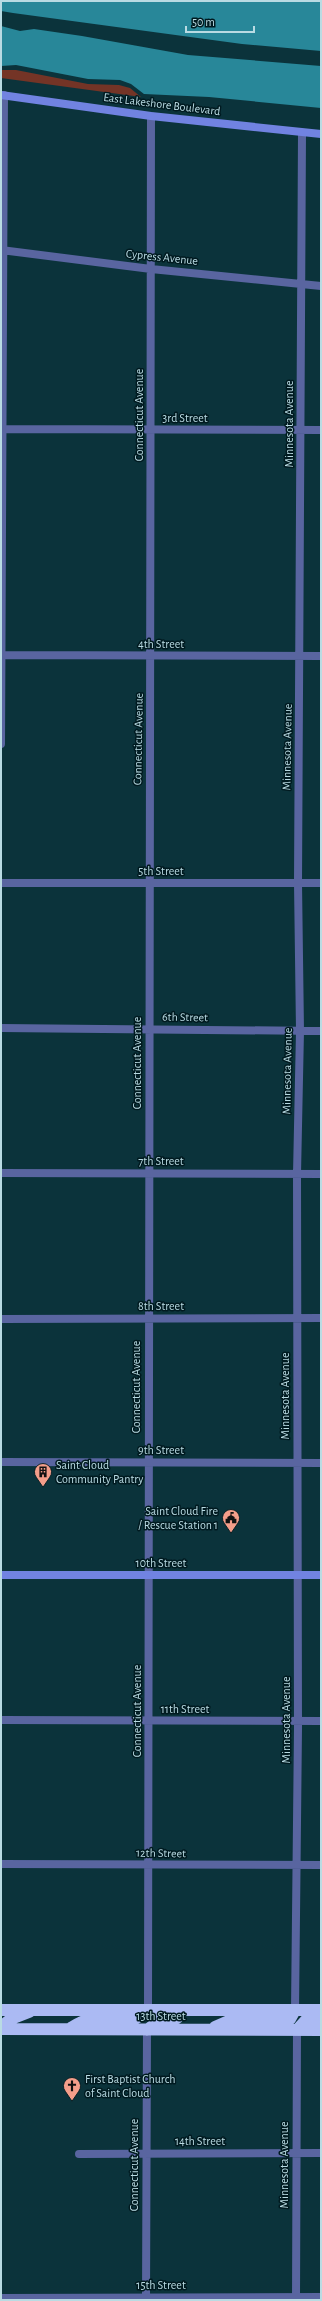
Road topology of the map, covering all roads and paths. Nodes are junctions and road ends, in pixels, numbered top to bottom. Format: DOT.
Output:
graph roads {
  1 [pos="2,95"];
  2 [pos="151,116"];
  3 [pos="302,133"];
  4 [pos="321,134"];
  5 [pos="2,251"];
  6 [pos="151,269"];
  7 [pos="302,283"];
  8 [pos="321,286"];
  9 [pos="1,429"];
  10 [pos="150,429"];
  11 [pos="301,430"];
  12 [pos="321,430"];
  13 [pos="1,655"];
  14 [pos="151,656"];
  15 [pos="300,656"];
  16 [pos="321,656"];
  17 [pos="1,744"];
  18 [pos="149,882"];
  19 [pos="1,883"];
  20 [pos="298,883"];
  21 [pos="321,883"];
  22 [pos="1,1028"];
  23 [pos="150,1028"];
  24 [pos="300,1031"];
  25 [pos="321,1031"];
  26 [pos="1,1173"];
  27 [pos="148,1173"];
  28 [pos="296,1174"];
  29 [pos="321,1174"];
  30 [pos="148,1318"];
  31 [pos="297,1318"];
  32 [pos="321,1318"];
  33 [pos="1,1319"];
  34 [pos="1,1462"];
  35 [pos="149,1462"];
  36 [pos="297,1463"];
  37 [pos="321,1463"];
  38 [pos="1,1575"];
  39 [pos="148,1575"];
  40 [pos="297,1575"];
  41 [pos="321,1575"];
  42 [pos="1,1720"];
  43 [pos="149,1721"];
  44 [pos="298,1721"];
  45 [pos="321,1721"];
  46 [pos="1,1864"];
  47 [pos="148,1864"];
  48 [pos="296,1865"];
  49 [pos="321,1865"];
  50 [pos="1,2010"];
  51 [pos="33,2010"];
  52 [pos="148,2010"];
  53 [pos="220,2010"];
  54 [pos="295,2010"];
  55 [pos="321,2010"];
  56 [pos="321,2019"];
  57 [pos="1,2028"];
  58 [pos="68,2029"];
  59 [pos="210,2029"];
  60 [pos="148,2030"];
  61 [pos="296,2030"];
  62 [pos="321,2030"];
  63 [pos="296,2153"];
  64 [pos="321,2153"];
  65 [pos="79,2154"];
  66 [pos="146,2154"];
  67 [pos="321,2297"];
  68 [pos="1,2298"];
  69 [pos="296,2298"];
  70 [pos="146,2299"];
  1 -- 2 [label="street, East Lakeshore Boulevard"];
  1 -- 5 [label="street"];
  2 -- 3 [label="street, East Lakeshore Boulevard"];
  2 -- 6 [label="street, Connecticut Avenue"];
  3 -- 4 [label="street, East Lakeshore Boulevard"];
  3 -- 7 [label="street, Minnesota Avenue"];
  5 -- 6 [label="street, Cypress Avenue"];
  5 -- 9 [label="street"];
  6 -- 7 [label="street, Cypress Avenue"];
  6 -- 10 [label="street, Connecticut Avenue"];
  7 -- 8 [label="street, Cypress Avenue"];
  7 -- 11 [label="street, Minnesota Avenue"];
  9 -- 10 [label="street, 3rd Street"];
  9 -- 13 [label="street"];
  10 -- 11 [label="street, 3rd Street"];
  10 -- 14 [label="street, Connecticut Avenue"];
  11 -- 12 [label="street, 3rd Street"];
  11 -- 15 [label="street, Minnesota Avenue"];
  13 -- 14 [label="street, 4th Street"];
  13 -- 17 [label="street"];
  14 -- 15 [label="street, 4th Street"];
  14 -- 18 [label="street, Connecticut Avenue"];
  15 -- 16 [label="street, 4th Street"];
  15 -- 20 [label="street, Minnesota Avenue"];
  18 -- 19 [label="street, 5th Street"];
  18 -- 20 [label="street, 5th Street"];
  18 -- 23 [label="street, Connecticut Avenue"];
  20 -- 21 [label="street, 5th Street"];
  20 -- 24 [label="street, Minnesota Avenue"];
  22 -- 23 [label="street, 6th Street"];
  23 -- 24 [label="street, 6th Street"];
  23 -- 27 [label="street, Connecticut Avenue"];
  24 -- 25 [label="street, 6th Street"];
  24 -- 28 [label="street, Minnesota Avenue"];
  26 -- 27 [label="street, 7th Street"];
  27 -- 28 [label="street, 7th Street"];
  27 -- 30 [label="street, Connecticut Avenue"];
  28 -- 29 [label="street, 7th Street"];
  28 -- 31 [label="street, Minnesota Avenue"];
  30 -- 31 [label="street, 8th Street"];
  30 -- 33 [label="street, 8th Street"];
  30 -- 35 [label="street, Connecticut Avenue"];
  31 -- 32 [label="street, 8th Street"];
  31 -- 36 [label="street, Minnesota Avenue"];
  34 -- 35 [label="street, 9th Street"];
  35 -- 36 [label="street, 9th Street"];
  35 -- 39 [label="street, Connecticut Avenue"];
  36 -- 37 [label="street, 9th Street"];
  36 -- 40 [label="street, Minnesota Avenue"];
  38 -- 39 [label="street, 10th Street"];
  39 -- 40 [label="street, 10th Street"];
  39 -- 43 [label="street, Connecticut Avenue"];
  40 -- 41 [label="street, 10th Street"];
  40 -- 44 [label="street, Minnesota Avenue"];
  42 -- 43 [label="street, 11th Street"];
  43 -- 44 [label="street, 11th Street"];
  43 -- 47 [label="street, Connecticut Avenue"];
  44 -- 45 [label="street, 11th Street"];
  44 -- 48 [label="street, Minnesota Avenue"];
  46 -- 47 [label="street, 12th Street"];
  47 -- 48 [label="street, 12th Street"];
  47 -- 52 [label="street, Connecticut Avenue"];
  48 -- 49 [label="street, 12th Street"];
  48 -- 54 [label="street, Minnesota Avenue"];
  50 -- 51 [label="highway, 13th Street"];
  51 -- 52 [label="highway, 13th Street"];
  51 -- 57 [label="highway"];
  52 -- 53 [label="highway, 13th Street"];
  52 -- 58 [label="highway"];
  53 -- 54 [label="highway, 13th Street"];
  53 -- 60 [label="highway"];
  54 -- 55 [label="highway, 13th Street"];
  54 -- 59 [label="highway"];
  56 -- 61 [label="highway"];
  57 -- 58 [label="highway, 13th Street"];
  58 -- 60 [label="highway, 13th Street"];
  59 -- 60 [label="highway, 13th Street"];
  59 -- 61 [label="highway, 13th Street"];
  60 -- 66 [label="street, Connecticut Avenue"];
  61 -- 62 [label="highway, 13th Street"];
  61 -- 63 [label="street, Minnesota Avenue"];
  63 -- 64 [label="street, 14th Street"];
  63 -- 66 [label="street, 14th Street"];
  63 -- 69 [label="street, Minnesota Avenue"];
  65 -- 66 [label="street, 14th Street"];
  66 -- 70 [label="street, Connecticut Avenue"];
  67 -- 69 [label="street, 15th Street"];
  68 -- 70 [label="street, 15th Street"];
  69 -- 70 [label="street, 15th Street"];
}
